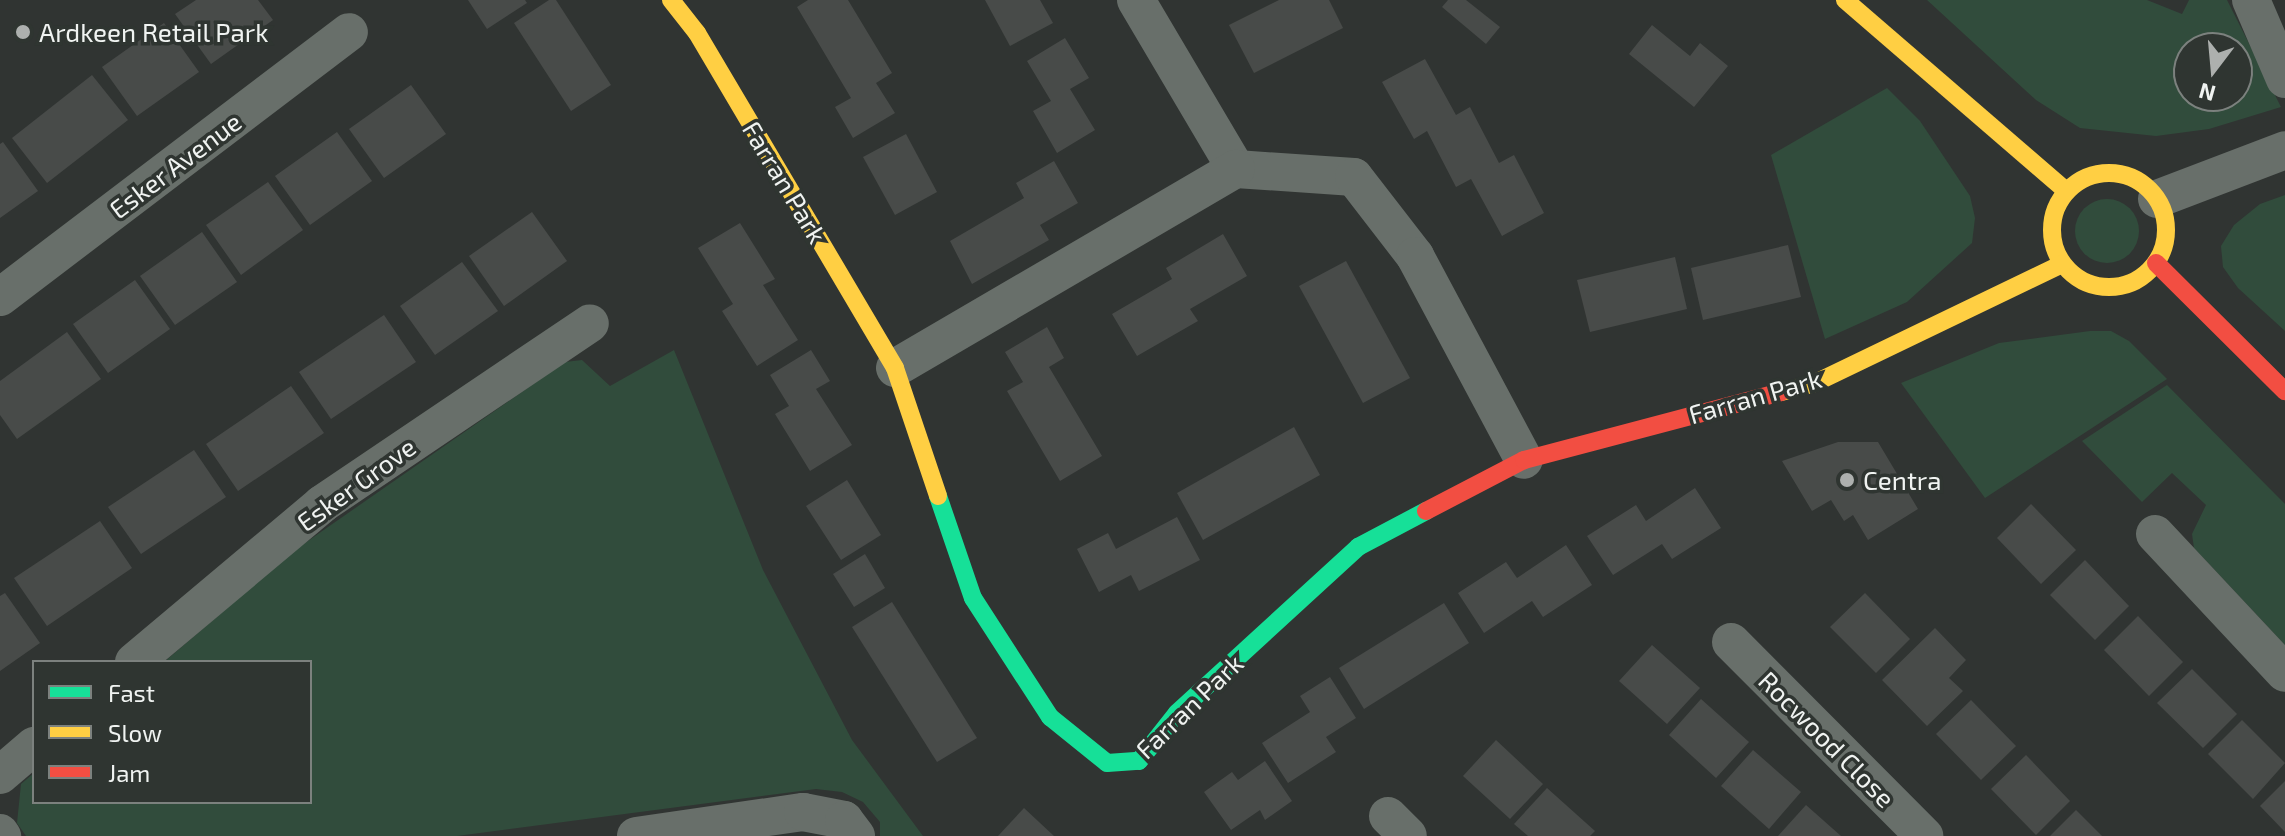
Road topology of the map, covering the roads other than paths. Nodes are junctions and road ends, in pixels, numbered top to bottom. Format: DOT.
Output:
graph roads {
  1 [pos="671,0"];
  2 [pos="1136,0"];
  3 [pos="1845,0"];
  4 [pos="2251,0"];
  5 [pos="349,32"];
  6 [pos="2285,79"];
  7 [pos="2285,150"];
  8 [pos="1236,169"];
  9 [pos="2066,191"];
  10 [pos="2157,199"];
  11 [pos="2156,263"];
  12 [pos="2062,264"];
  13 [pos="0,297"];
  14 [pos="590,323"];
  15 [pos="895,368"];
  16 [pos="2285,391"];
  17 [pos="1524,460"];
  18 [pos="2155,534"];
  19 [pos="1731,642"];
  20 [pos="136,660"];
  21 [pos="2285,673"];
  22 [pos="32,748"];
  23 [pos="0,775"];
  24 [pos="636,836"];
  25 [pos="856,836"];
  26 [pos="1924,836"];
  1 -- 15 [label="street, Farran Park"];
  2 -- 8 [label="street"];
  3 -- 9 [label="street"];
  4 -- 6 [label="street"];
  5 -- 13 [label="street, Esker Avenue"];
  7 -- 10 [label="street"];
  8 -- 15 [label="street"];
  8 -- 17 [label="street"];
  9 -- 10 [label="street"];
  9 -- 12 [label="street"];
  10 -- 11 [label="street"];
  11 -- 12 [label="street"];
  11 -- 16 [label="street"];
  12 -- 17 [label="street, Farran Park"];
  14 -- 20 [label="street, Esker Grove"];
  15 -- 17 [label="street, Farran Park"];
  18 -- 21 [label="street"];
  19 -- 26 [label="street, Rocwood Close"];
  22 -- 23 [label="street"];
  24 -- 25 [label="street"];
}
